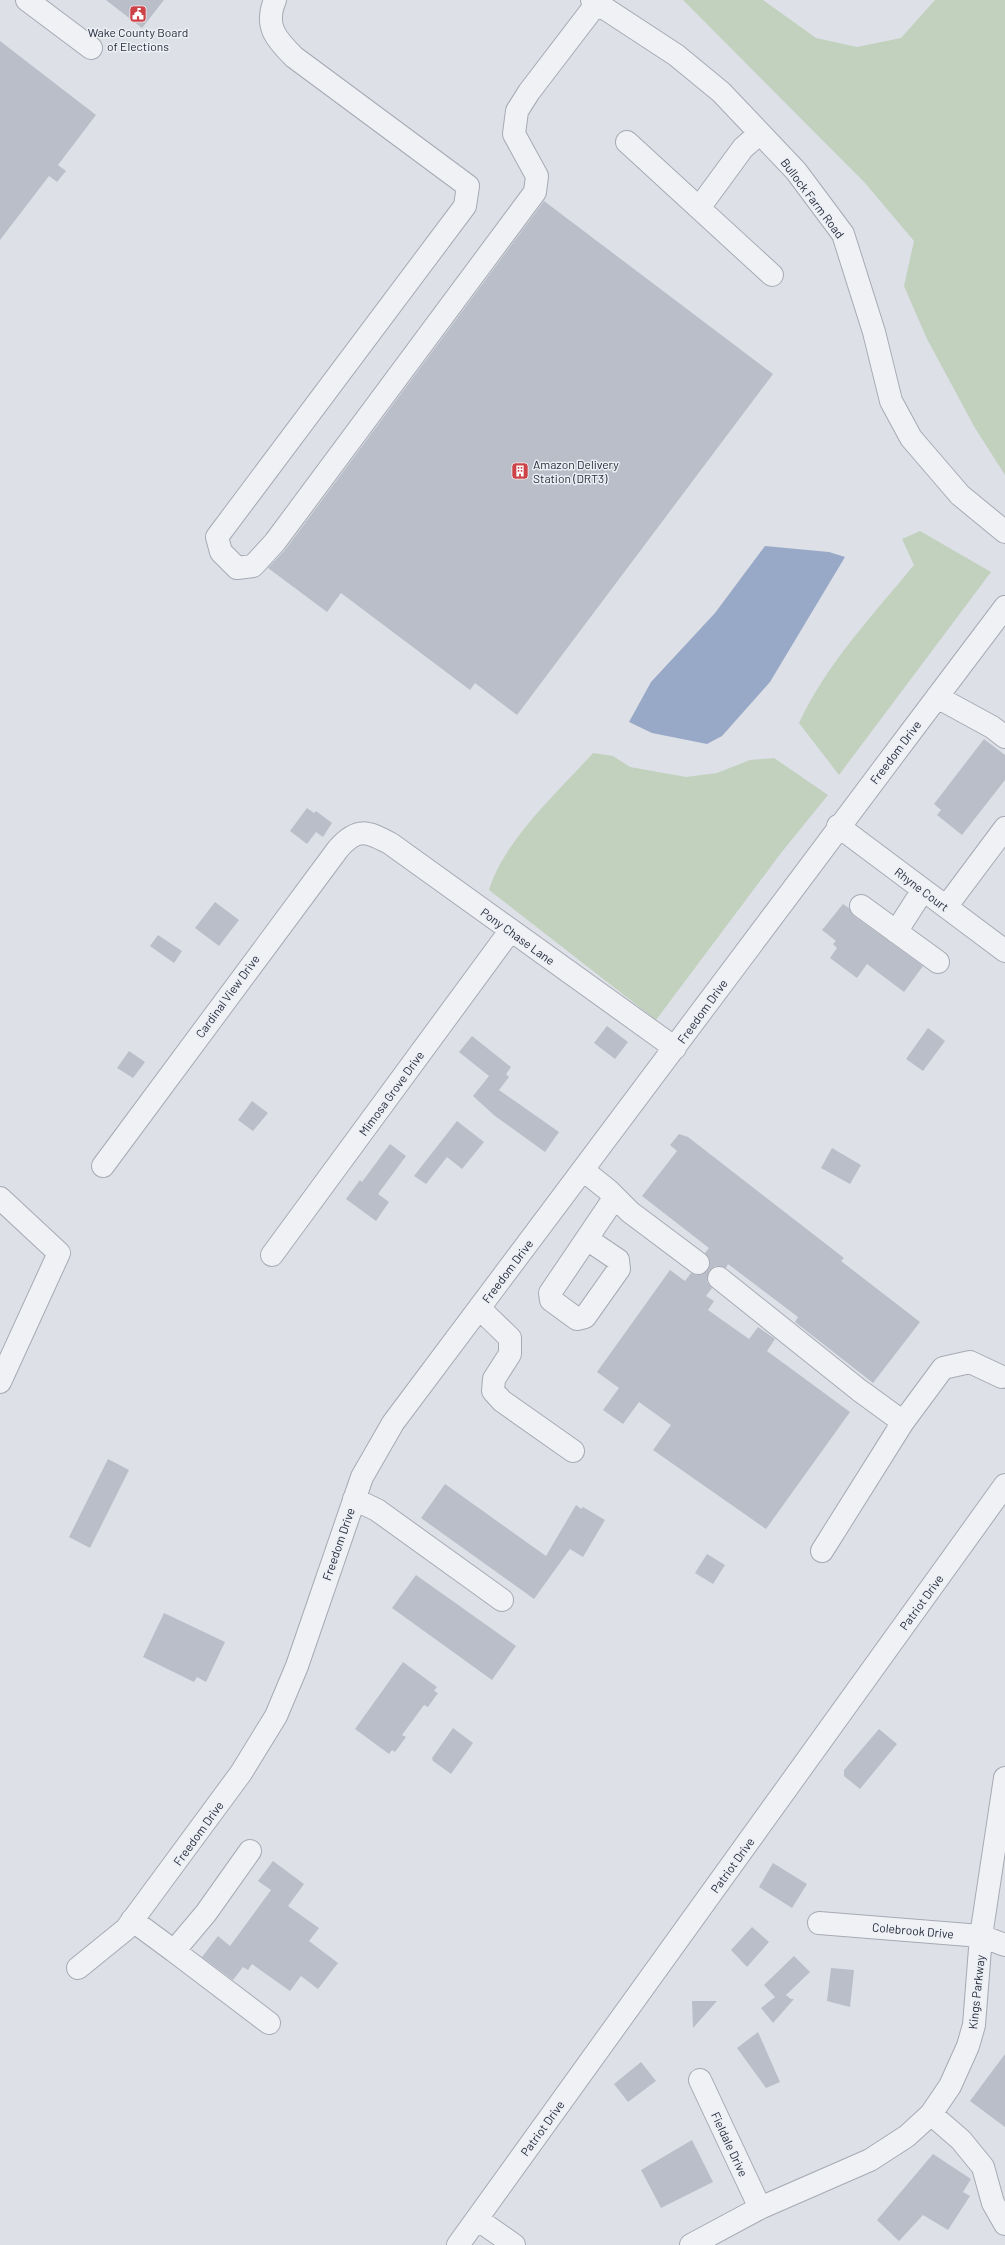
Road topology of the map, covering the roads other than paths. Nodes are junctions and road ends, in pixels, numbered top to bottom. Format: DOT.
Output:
graph roads {
  1 [pos="27,0"];
  2 [pos="275,0"];
  3 [pos="595,2"];
  4 [pos="91,48"];
  5 [pos="760,133"];
  6 [pos="627,142"];
  7 [pos="700,208"];
  8 [pos="772,275"];
  9 [pos="1005,532"];
  10 [pos="1005,607"];
  11 [pos="937,697"];
  12 [pos="1005,737"];
  13 [pos="838,826"];
  14 [pos="1005,828"];
  15 [pos="358,833"];
  16 [pos="923,890"];
  17 [pos="861,906"];
  18 [pos="946,907"];
  19 [pos="510,932"];
  20 [pos="896,932"];
  21 [pos="1005,951"];
  22 [pos="938,962"];
  23 [pos="675,1048"];
  24 [pos="103,1166"];
  25 [pos="583,1170"];
  26 [pos="615,1197"];
  27 [pos="0,1198"];
  28 [pos="587,1239"];
  29 [pos="272,1255"];
  30 [pos="698,1263"];
  31 [pos="719,1278"];
  32 [pos="479,1308"];
  33 [pos="1002,1377"];
  34 [pos="0,1382"];
  35 [pos="903,1422"];
  36 [pos="573,1451"];
  37 [pos="1005,1485"];
  38 [pos="354,1499"];
  39 [pos="822,1551"];
  40 [pos="502,1600"];
  41 [pos="1005,1778"];
  42 [pos="250,1851"];
  43 [pos="132,1920"];
  44 [pos="819,1923"];
  45 [pos="981,1936"];
  46 [pos="1005,1945"];
  47 [pos="174,1951"];
  48 [pos="78,1968"];
  49 [pos="270,2024"];
  50 [pos="700,2080"];
  51 [pos="931,2114"];
  52 [pos="760,2208"];
  53 [pos="477,2219"];
  54 [pos="1005,2224"];
  55 [pos="458,2245"];
  56 [pos="514,2245"];
  57 [pos="691,2245"];
  1 -- 4 [label="street"];
  2 -- 3 [label="street"];
  3 -- 5 [label="street, Bullock Farm Road"];
  5 -- 7 [label="street"];
  5 -- 9 [label="street, Bullock Farm Road"];
  6 -- 7 [label="street"];
  7 -- 8 [label="street"];
  10 -- 11 [label="street, Freedom Drive"];
  11 -- 12 [label="street"];
  11 -- 13 [label="street, Freedom Drive"];
  13 -- 16 [label="street, Rhyne Court"];
  13 -- 23 [label="street, Freedom Drive"];
  14 -- 18 [label="street"];
  15 -- 19 [label="street, Pony Chase Lane"];
  15 -- 24 [label="street, Cardinal View Drive"];
  16 -- 18 [label="street, Rhyne Court"];
  16 -- 20 [label="street"];
  17 -- 20 [label="street"];
  18 -- 21 [label="street, Rhyne Court"];
  19 -- 23 [label="street, Pony Chase Lane"];
  19 -- 29 [label="street, Mimosa Grove Drive"];
  20 -- 22 [label="street"];
  23 -- 25 [label="street, Freedom Drive"];
  25 -- 26 [label="street"];
  25 -- 32 [label="street, Freedom Drive"];
  26 -- 28 [label="street"];
  26 -- 30 [label="street"];
  27 -- 34 [label="street"];
  31 -- 35 [label="street"];
  32 -- 36 [label="street"];
  32 -- 38 [label="street, Freedom Drive"];
  33 -- 35 [label="street"];
  35 -- 39 [label="street"];
  37 -- 53 [label="street, Patriot Drive"];
  38 -- 40 [label="street"];
  38 -- 43 [label="street, Freedom Drive"];
  41 -- 45 [label="street, Kings Parkway"];
  42 -- 47 [label="street"];
  43 -- 47 [label="street"];
  43 -- 48 [label="street, Freedom Drive"];
  44 -- 45 [label="street, Colebrook Drive"];
  45 -- 46 [label="street, Colebrook Drive"];
  45 -- 51 [label="street, Kings Parkway"];
  47 -- 49 [label="street"];
  50 -- 52 [label="street, Fieldale Drive"];
  51 -- 52 [label="street, Kings Parkway"];
  51 -- 54 [label="street"];
  52 -- 57 [label="street, Kings Parkway"];
  53 -- 55 [label="street, Patriot Drive"];
  53 -- 56 [label="street"];
}
